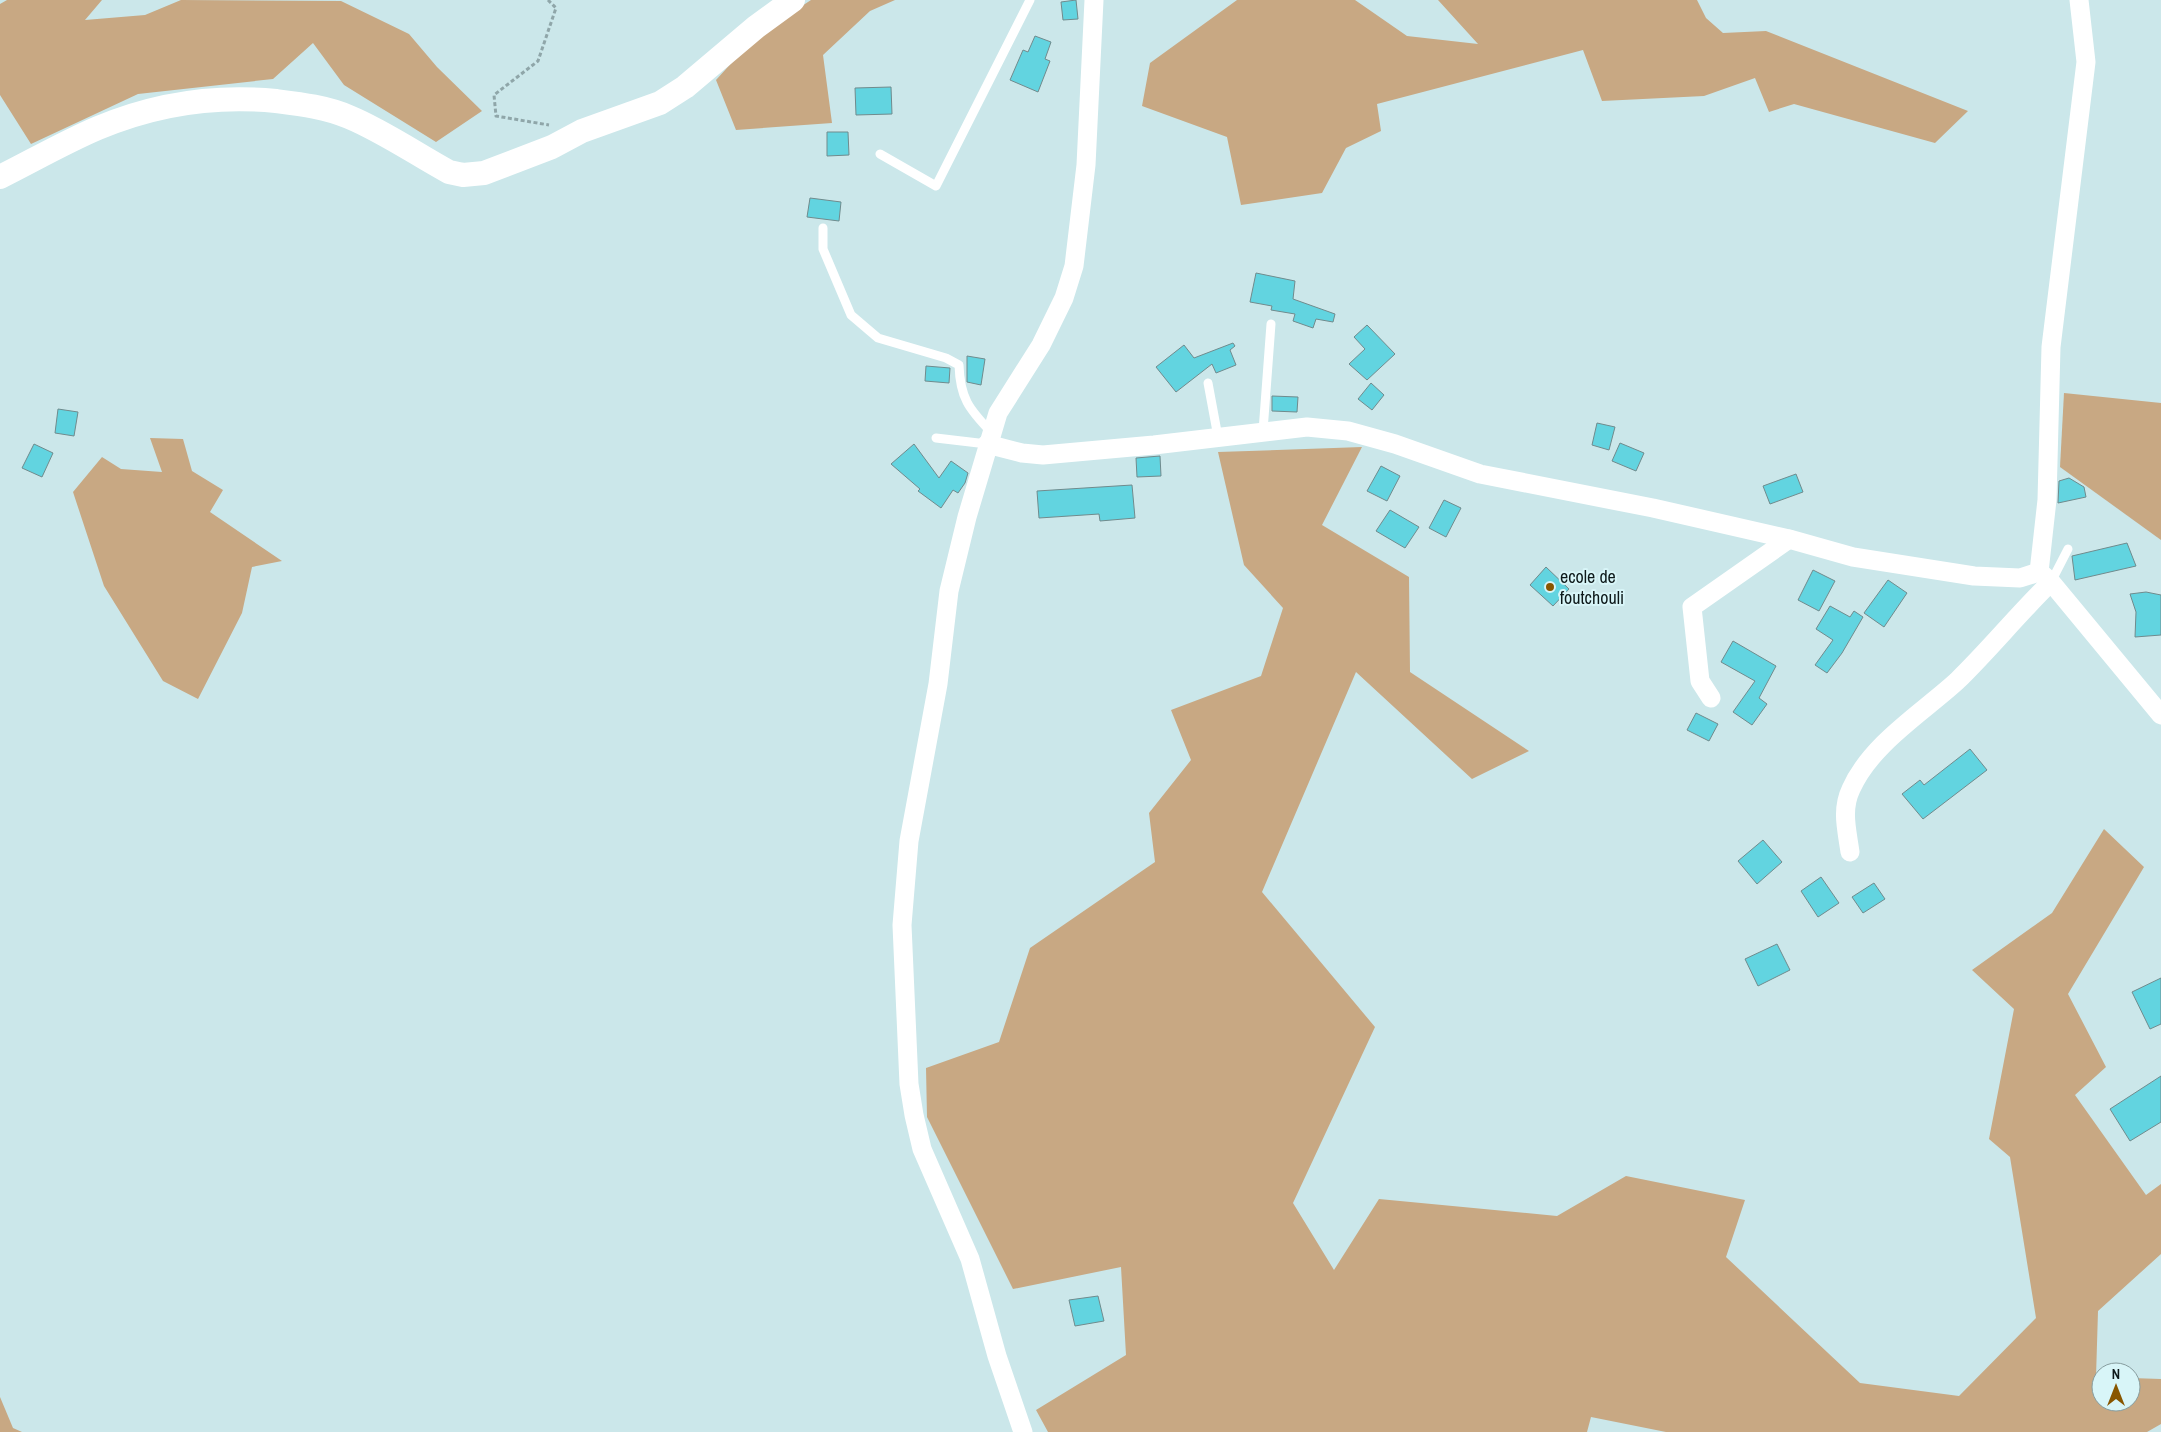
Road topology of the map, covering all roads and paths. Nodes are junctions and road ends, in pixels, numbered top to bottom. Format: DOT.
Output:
graph roads {
  1 [pos="548,0"];
  2 [pos="793,0"];
  3 [pos="1030,0"];
  4 [pos="1094,0"];
  5 [pos="2079,0"];
  6 [pos="582,131"];
  7 [pos="880,154"];
  8 [pos="0,177"];
  9 [pos="823,228"];
  10 [pos="1270,324"];
  11 [pos="1208,384"];
  12 [pos="1263,432"];
  13 [pos="1218,437"];
  14 [pos="936,438"];
  15 [pos="989,438"];
  16 [pos="1788,539"];
  17 [pos="2068,549"];
  18 [pos="2045,577"];
  19 [pos="1711,698"];
  20 [pos="2161,715"];
  21 [pos="1850,852"];
  22 [pos="1023,1432"];
  1 -- 6 [label="path"];
  2 -- 6 [label="street"];
  3 -- 7 [label="lane"];
  4 -- 15 [label="street"];
  5 -- 18 [label="street"];
  6 -- 8 [label="street"];
  9 -- 15 [label="lane"];
  10 -- 12 [label="lane"];
  11 -- 13 [label="lane"];
  12 -- 13 [label="street"];
  12 -- 16 [label="street"];
  13 -- 15 [label="street"];
  14 -- 15 [label="lane"];
  15 -- 22 [label="street"];
  16 -- 18 [label="street"];
  16 -- 19 [label="street"];
  17 -- 18 [label="lane"];
  18 -- 20 [label="street"];
  18 -- 21 [label="street"];
}
